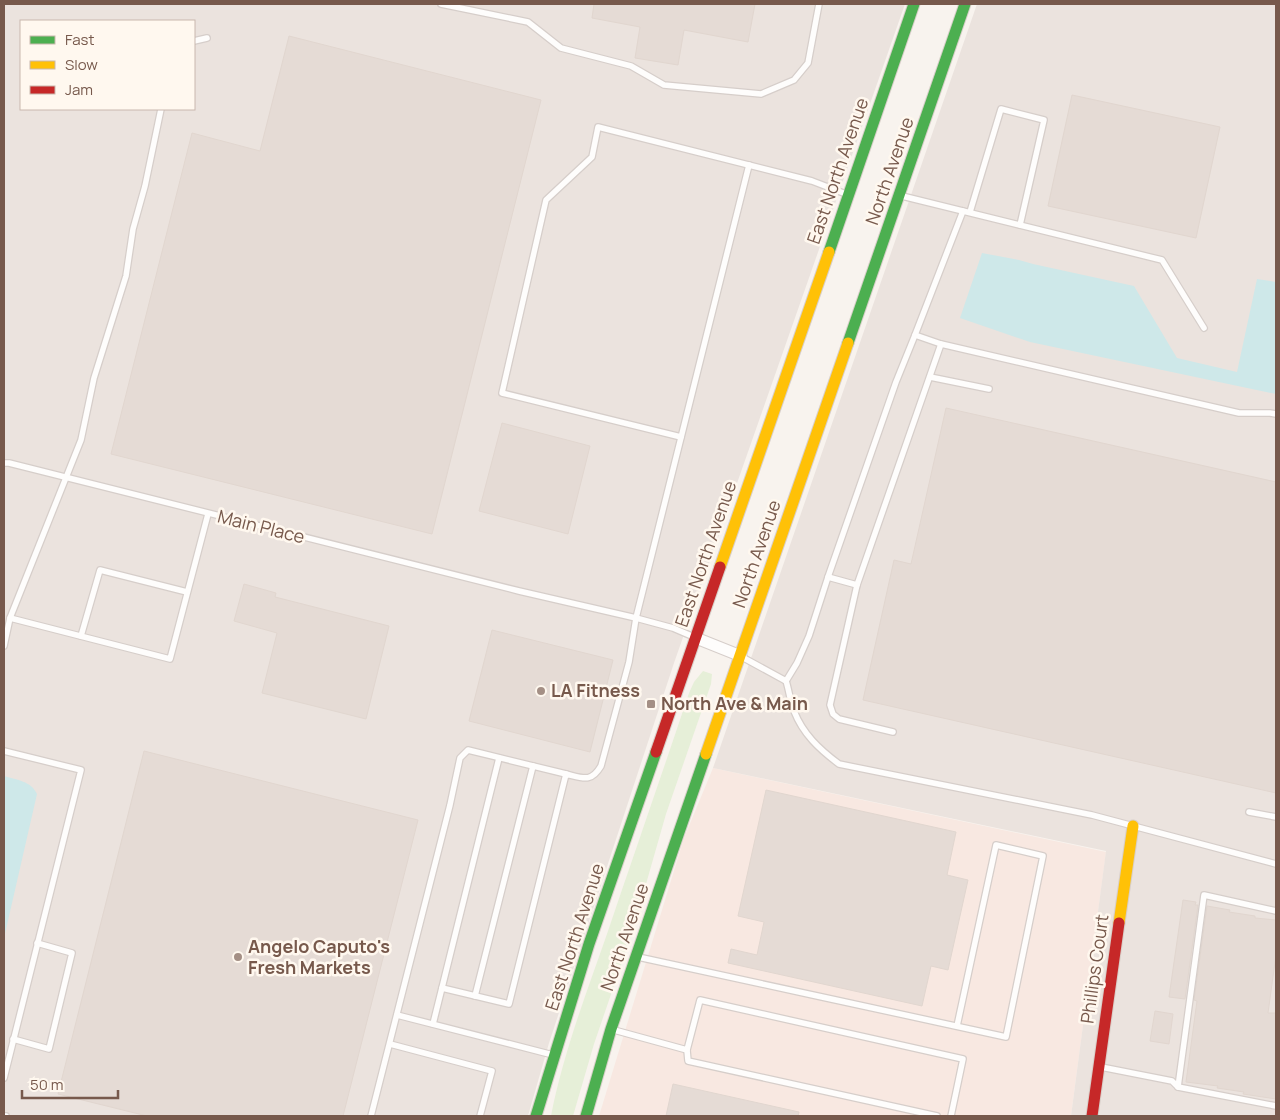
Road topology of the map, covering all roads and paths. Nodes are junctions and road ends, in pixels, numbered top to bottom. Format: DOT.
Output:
graph roads {
  1 [pos="441,4"];
  2 [pos="819,4"];
  3 [pos="914,4"];
  4 [pos="966,4"];
  5 [pos="207,38"];
  6 [pos="195,41"];
  7 [pos="161,110"];
  8 [pos="749,165"];
  9 [pos="849,195"];
  10 [pos="900,195"];
  11 [pos="963,211"];
  12 [pos="970,212"];
  13 [pos="1020,225"];
  14 [pos="1204,328"];
  15 [pos="915,334"];
  16 [pos="942,344"];
  17 [pos="930,377"];
  18 [pos="989,389"];
  19 [pos="1276,414"];
  20 [pos="681,437"];
  21 [pos="4,463"];
  22 [pos="66,477"];
  23 [pos="208,514"];
  24 [pos="828,577"];
  25 [pos="857,585"];
  26 [pos="188,592"];
  27 [pos="10,618"];
  28 [pos="636,618"];
  29 [pos="81,636"];
  30 [pos="696,638"];
  31 [pos="4,646"];
  32 [pos="741,656"];
  33 [pos="786,681"];
  34 [pos="893,732"];
  35 [pos="4,751"];
  36 [pos="499,758"];
  37 [pos="533,766"];
  38 [pos="566,774"];
  39 [pos="1249,812"];
  40 [pos="1276,817"];
  41 [pos="1133,826"];
  42 [pos="1276,864"];
  43 [pos="1276,911"];
  44 [pos="38,943"];
  45 [pos="637,957"];
  46 [pos="442,988"];
  47 [pos="475,996"];
  48 [pos="397,1015"];
  49 [pos="433,1024"];
  50 [pos="958,1026"];
  51 [pos="611,1029"];
  52 [pos="14,1039"];
  53 [pos="390,1044"];
  54 [pos="687,1050"];
  55 [pos="554,1055"];
  56 [pos="1099,1067"];
  57 [pos="4,1078"];
  58 [pos="1178,1087"];
  59 [pos="1276,1106"];
  60 [pos="371,1116"];
  61 [pos="480,1116"];
  62 [pos="536,1116"];
  63 [pos="586,1116"];
  64 [pos="937,1116"];
  65 [pos="951,1116"];
  66 [pos="1092,1116"];
  1 -- 2 [label="lane"];
  3 -- 9 [label="main road, East North Avenue"];
  4 -- 10 [label="main road, North Avenue"];
  5 -- 6 [label="lane"];
  7 -- 22 [label="lane"];
  8 -- 9 [label="lane"];
  8 -- 20 [label="lane"];
  8 -- 20 [label="lane"];
  9 -- 30 [label="main road, East North Avenue"];
  10 -- 11 [label="lane"];
  10 -- 32 [label="main road, North Avenue"];
  11 -- 12 [label="lane"];
  11 -- 15 [label="lane"];
  12 -- 13 [label="lane"];
  12 -- 13 [label="lane"];
  13 -- 14 [label="lane"];
  15 -- 16 [label="lane"];
  15 -- 24 [label="lane"];
  16 -- 17 [label="lane"];
  16 -- 19 [label="lane"];
  17 -- 18 [label="lane"];
  17 -- 25 [label="lane"];
  20 -- 28 [label="lane"];
  21 -- 22 [label="lane, Main Place"];
  22 -- 23 [label="lane, Main Place"];
  22 -- 27 [label="lane"];
  23 -- 26 [label="lane"];
  23 -- 28 [label="lane, Main Place"];
  24 -- 25 [label="lane"];
  24 -- 33 [label="lane"];
  25 -- 34 [label="lane"];
  26 -- 29 [label="lane"];
  26 -- 29 [label="lane"];
  27 -- 29 [label="lane"];
  27 -- 31 [label="lane"];
  28 -- 30 [label="lane, Main Place"];
  28 -- 38 [label="lane"];
  30 -- 32 [label="street"];
  30 -- 55 [label="main road, East North Avenue"];
  32 -- 33 [label="lane"];
  32 -- 45 [label="main road, North Avenue"];
  33 -- 41 [label="lane"];
  35 -- 44 [label="lane"];
  36 -- 37 [label="lane"];
  36 -- 46 [label="lane"];
  36 -- 48 [label="lane"];
  37 -- 38 [label="lane"];
  37 -- 47 [label="lane"];
  38 -- 47 [label="lane"];
  39 -- 40 [label="lane"];
  41 -- 42 [label="lane"];
  41 -- 56 [label="main road, Phillips Court"];
  43 -- 58 [label="lane"];
  44 -- 52 [label="lane"];
  44 -- 52 [label="lane"];
  45 -- 50 [label="lane"];
  45 -- 51 [label="main road, North Avenue"];
  46 -- 47 [label="lane"];
  46 -- 49 [label="lane"];
  48 -- 49 [label="lane"];
  48 -- 53 [label="lane"];
  49 -- 55 [label="lane"];
  50 -- 50 [label="lane"];
  51 -- 54 [label="lane"];
  51 -- 63 [label="main road, North Avenue"];
  52 -- 57 [label="lane"];
  53 -- 60 [label="lane"];
  53 -- 61 [label="lane"];
  54 -- 64 [label="lane"];
  54 -- 65 [label="lane"];
  55 -- 62 [label="main road, East North Avenue"];
  56 -- 58 [label="lane"];
  56 -- 66 [label="main road, Phillips Court"];
  58 -- 59 [label="lane"];
}
